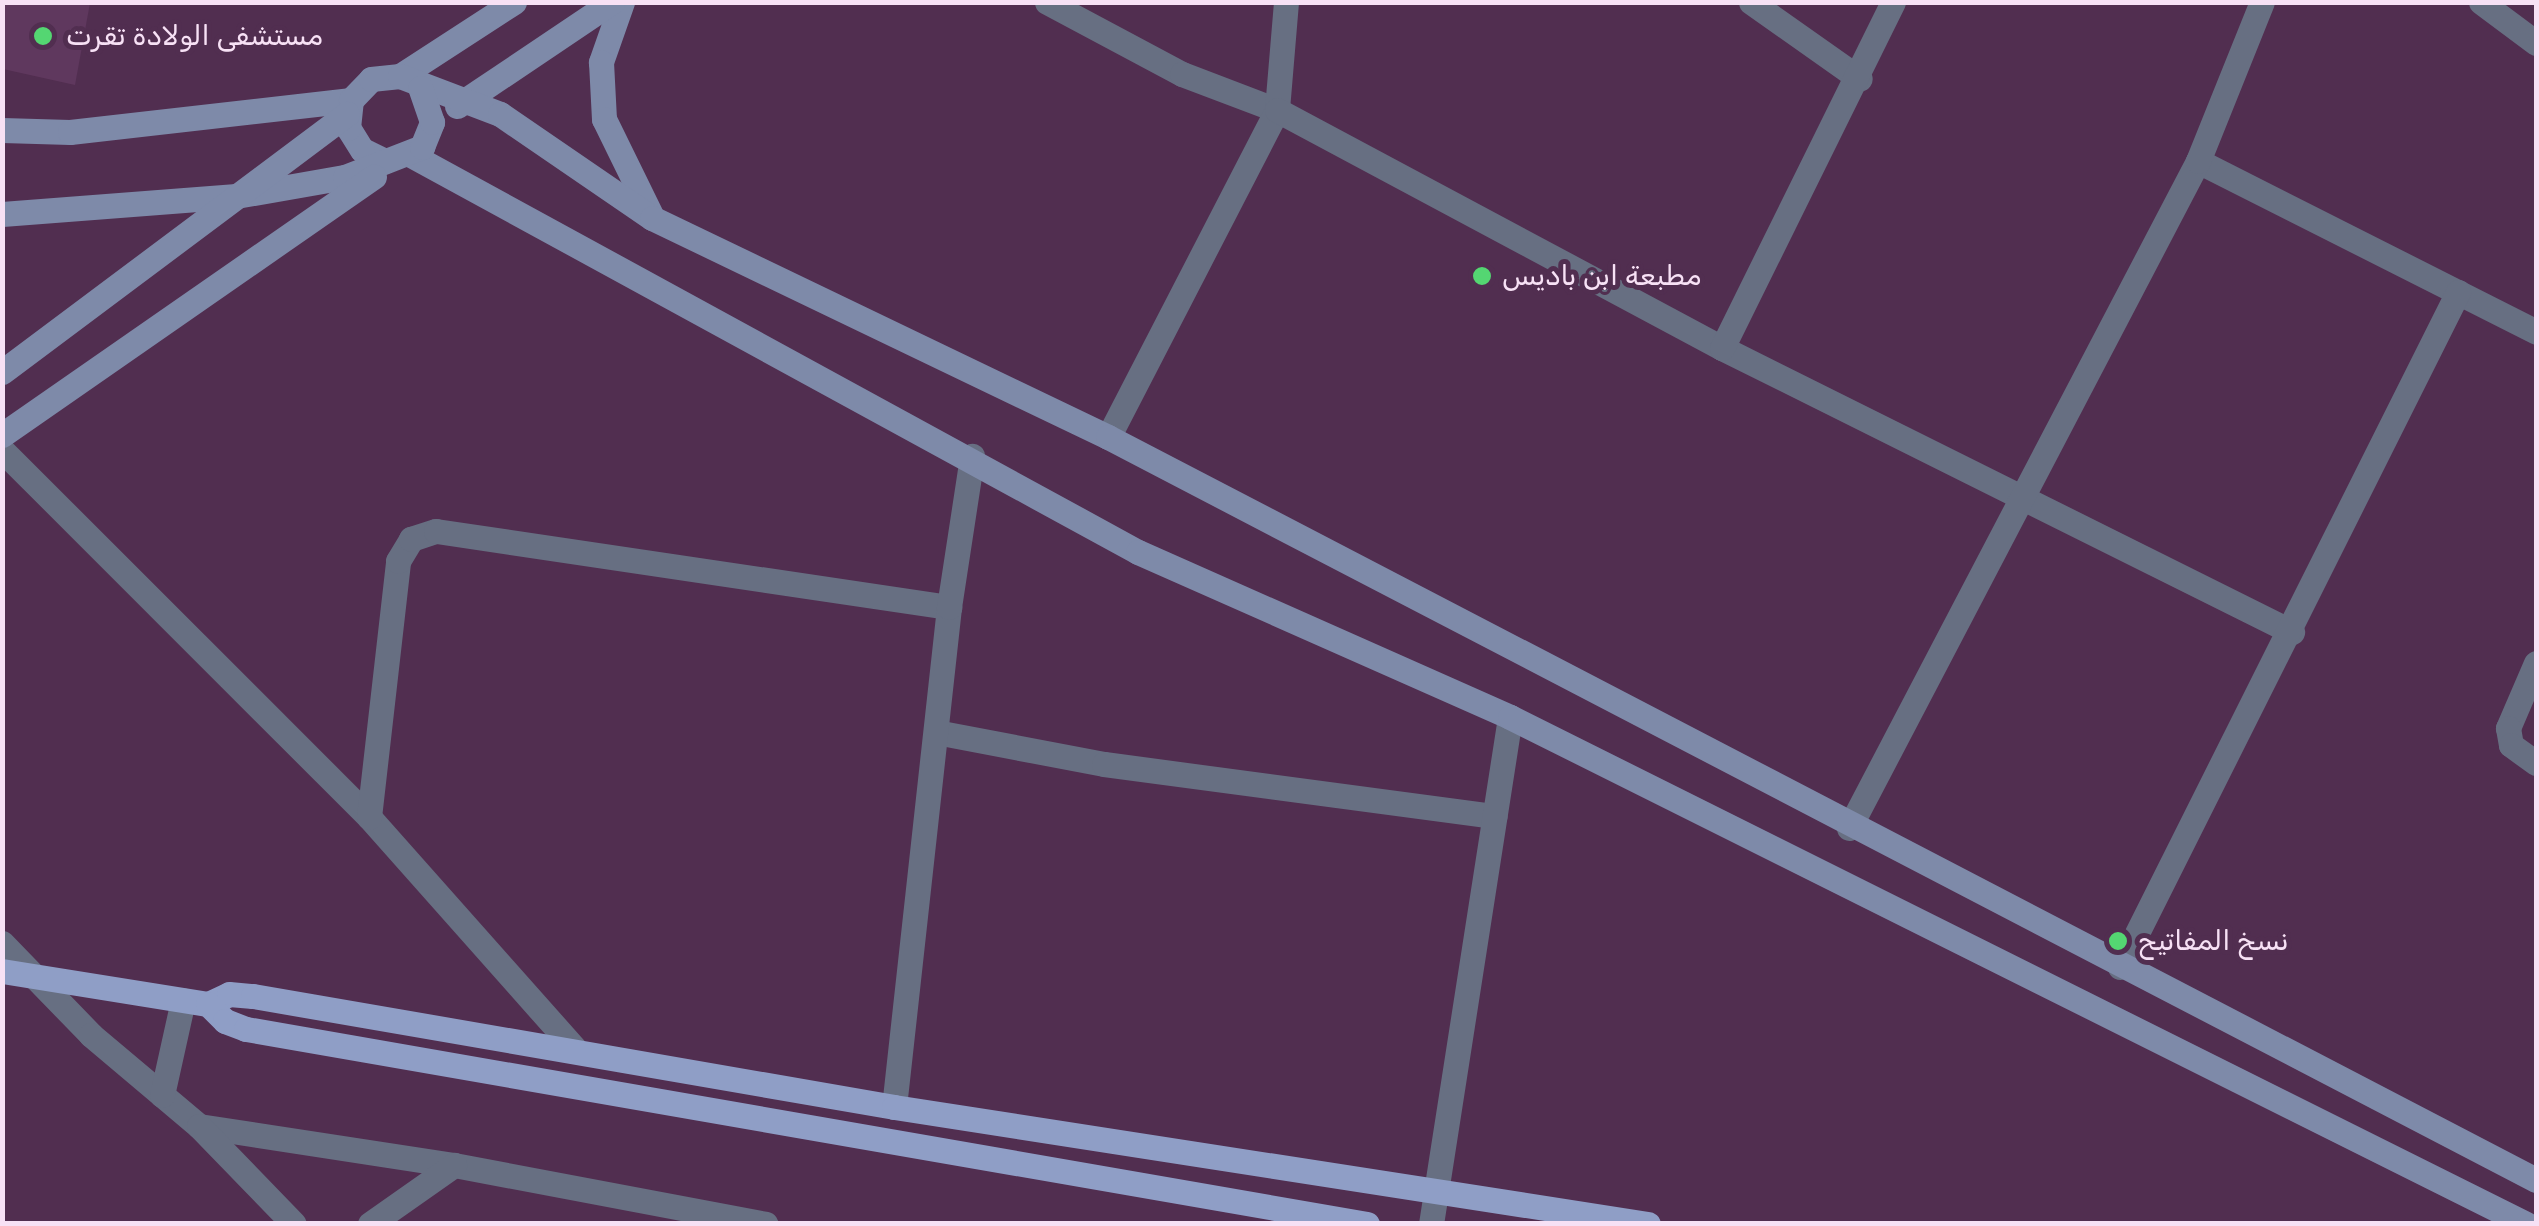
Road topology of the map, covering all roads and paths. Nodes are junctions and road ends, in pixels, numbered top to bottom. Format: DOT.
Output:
graph roads {
  1 [pos="514,2"];
  2 [pos="612,2"];
  3 [pos="622,2"];
  4 [pos="1047,2"];
  5 [pos="1286,2"];
  6 [pos="1751,2"];
  7 [pos="1894,2"];
  8 [pos="2262,2"];
  9 [pos="2480,2"];
  10 [pos="2536,44"];
  11 [pos="1860,78"];
  12 [pos="410,82"];
  13 [pos="466,100"];
  14 [pos="349,107"];
  15 [pos="1277,110"];
  16 [pos="432,122"];
  17 [pos="2,130"];
  18 [pos="398,158"];
  19 [pos="2198,160"];
  20 [pos="236,196"];
  21 [pos="2,214"];
  22 [pos="652,218"];
  23 [pos="2458,292"];
  24 [pos="2536,332"];
  25 [pos="1722,348"];
  26 [pos="2,372"];
  27 [pos="2,435"];
  28 [pos="1108,437"];
  29 [pos="2,450"];
  30 [pos="972,456"];
  31 [pos="2025,495"];
  32 [pos="949,607"];
  33 [pos="2292,632"];
  34 [pos="2536,664"];
  35 [pos="1510,717"];
  36 [pos="936,732"];
  37 [pos="2536,763"];
  38 [pos="1495,816"];
  39 [pos="369,817"];
  40 [pos="1849,828"];
  41 [pos="2,943"];
  42 [pos="2120,967"];
  43 [pos="2,971"];
  44 [pos="29,975"];
  45 [pos="196,1002"];
  46 [pos="575,1049"];
  47 [pos="162,1095"];
  48 [pos="894,1107"];
  49 [pos="199,1126"];
  50 [pos="454,1165"];
  51 [pos="2536,1180"];
  52 [pos="1436,1188"];
  53 [pos="294,1224"];
  54 [pos="370,1224"];
  55 [pos="764,1224"];
  56 [pos="1367,1224"];
  57 [pos="1431,1224"];
  58 [pos="1648,1224"];
  59 [pos="2526,1224"];
  1 -- 12 [label="main road"];
  2 -- 13 [label="main road"];
  3 -- 22 [label="main road"];
  4 -- 15 [label="street"];
  5 -- 15 [label="street"];
  6 -- 11 [label="street"];
  7 -- 11 [label="street"];
  8 -- 19 [label="street"];
  9 -- 10 [label="street"];
  11 -- 25 [label="street"];
  12 -- 13 [label="main road"];
  12 -- 14 [label="main road"];
  12 -- 16 [label="main road"];
  13 -- 16 [label="main road"];
  13 -- 22 [label="main road"];
  14 -- 17 [label="main road"];
  14 -- 18 [label="main road"];
  14 -- 20 [label="main road"];
  15 -- 25 [label="street"];
  15 -- 28 [label="street"];
  16 -- 18 [label="main road"];
  18 -- 20 [label="main road"];
  18 -- 27 [label="main road"];
  18 -- 30 [label="main road"];
  19 -- 23 [label="street"];
  19 -- 31 [label="street"];
  20 -- 21 [label="main road"];
  20 -- 26 [label="main road"];
  22 -- 28 [label="main road"];
  23 -- 24 [label="street"];
  23 -- 33 [label="street"];
  25 -- 31 [label="street"];
  28 -- 40 [label="main road"];
  29 -- 39 [label="street"];
  30 -- 32 [label="street"];
  30 -- 35 [label="main road"];
  31 -- 33 [label="street"];
  31 -- 40 [label="street"];
  32 -- 36 [label="street"];
  32 -- 39 [label="street"];
  33 -- 42 [label="street"];
  34 -- 37 [label="street"];
  35 -- 38 [label="street"];
  35 -- 59 [label="main road"];
  36 -- 38 [label="street"];
  36 -- 48 [label="street"];
  38 -- 52 [label="street"];
  39 -- 46 [label="street"];
  40 -- 42 [label="main road"];
  41 -- 44 [label="street"];
  42 -- 51 [label="main road"];
  43 -- 44 [label="main road"];
  44 -- 45 [label="main road"];
  44 -- 47 [label="street"];
  45 -- 46 [label="main road"];
  45 -- 47 [label="street"];
  45 -- 56 [label="main road"];
  46 -- 48 [label="main road"];
  47 -- 49 [label="street"];
  48 -- 52 [label="main road"];
  49 -- 50 [label="street"];
  49 -- 53 [label="street"];
  50 -- 54 [label="street"];
  50 -- 55 [label="street"];
  52 -- 57 [label="street"];
  52 -- 58 [label="main road"];
}
